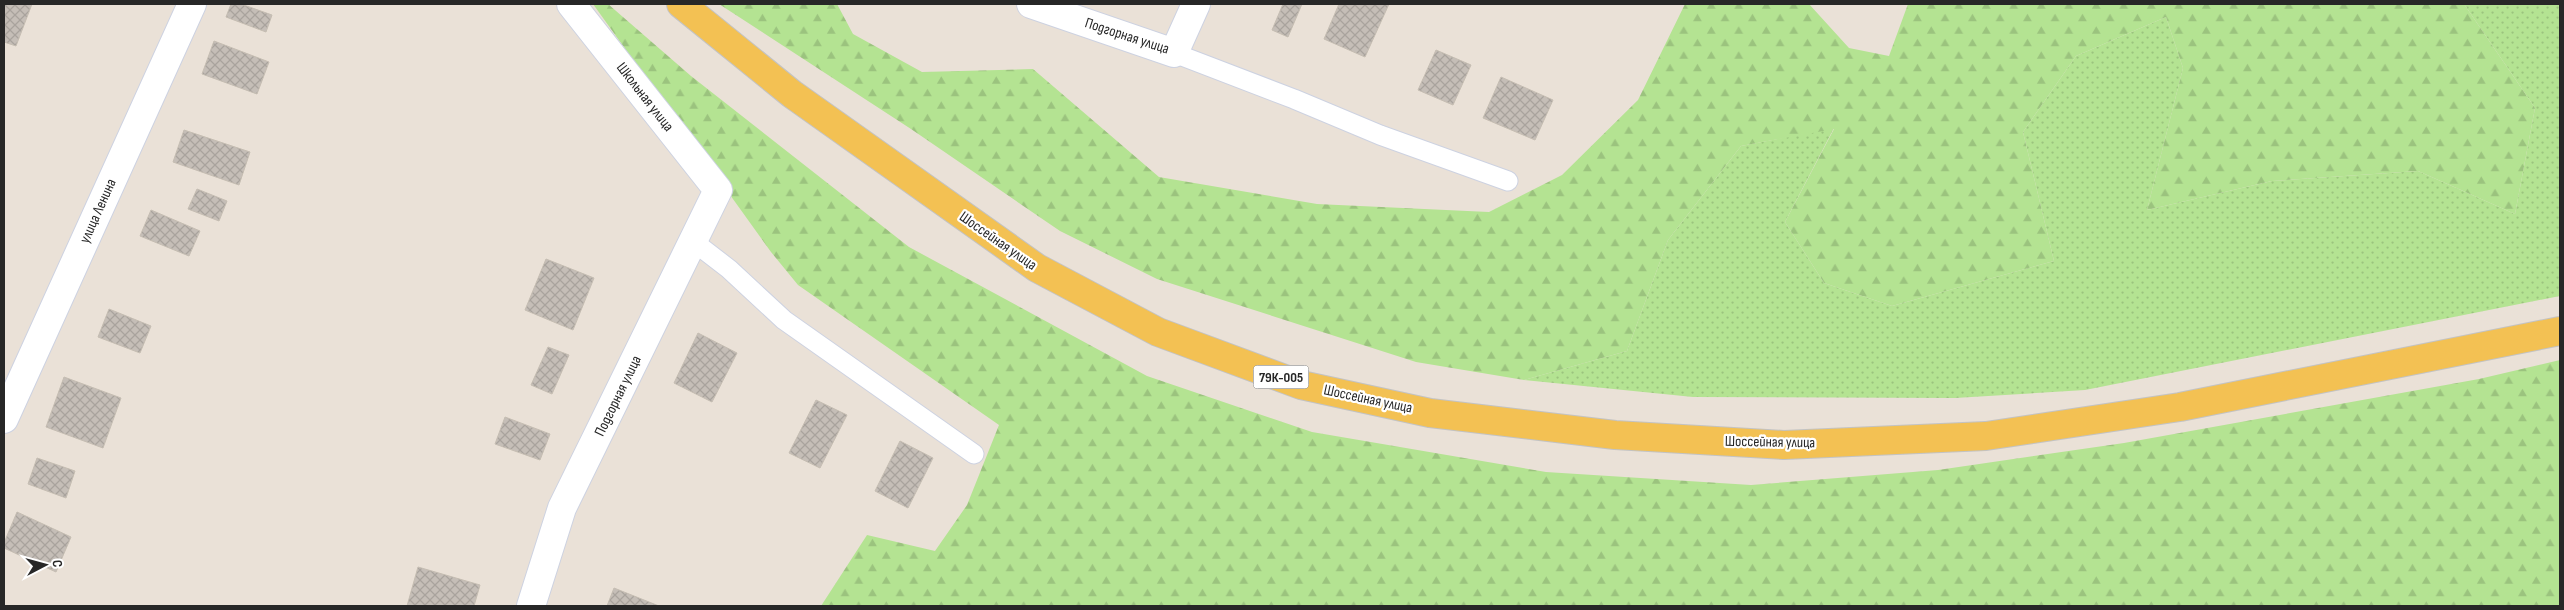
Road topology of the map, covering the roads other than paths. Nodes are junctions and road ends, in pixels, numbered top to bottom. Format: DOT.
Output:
graph roads {
  1 [pos="192,4"];
  2 [pos="572,4"];
  3 [pos="681,4"];
  4 [pos="1031,4"];
  5 [pos="1196,4"];
  6 [pos="1174,54"];
  7 [pos="1508,181"];
  8 [pos="718,190"];
  9 [pos="694,242"];
  10 [pos="2560,331"];
  11 [pos="4,419"];
  12 [pos="974,454"];
  13 [pos="531,606"];
  1 -- 11 [label="street, улица Ленина"];
  2 -- 8 [label="street, Школьная улица"];
  3 -- 10 [label="main road, Шоссейная улица / 79К-005"];
  4 -- 6 [label="street, Подгорная улица"];
  5 -- 6 [label="street, Подгорная улица"];
  6 -- 7 [label="lane"];
  8 -- 9 [label="street, Подгорная улица"];
  9 -- 12 [label="lane"];
  9 -- 13 [label="street, Подгорная улица"];
}
